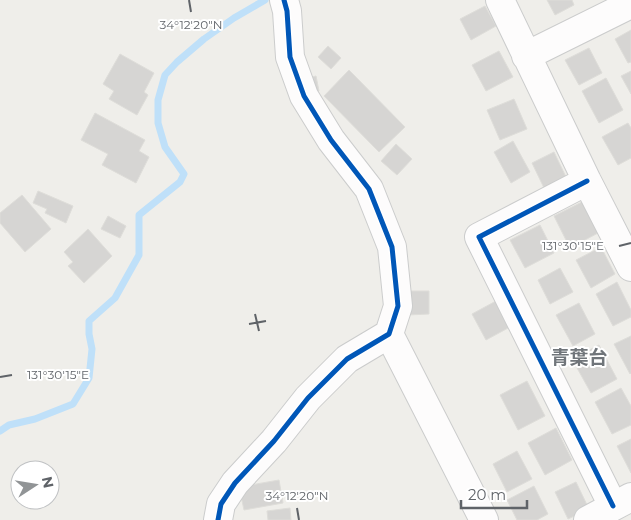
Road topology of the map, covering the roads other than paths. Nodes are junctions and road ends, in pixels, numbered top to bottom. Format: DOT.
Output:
graph roads {
  1 [pos="284,0"];
  2 [pos="500,0"];
  3 [pos="631,4"];
  4 [pos="526,56"];
  5 [pos="587,181"];
  6 [pos="631,266"];
  7 [pos="389,334"];
  8 [pos="622,501"];
  9 [pos="218,520"];
  10 [pos="484,520"];
  11 [pos="588,520"];
  1 -- 7 [label="street"];
  2 -- 4 [label="street"];
  3 -- 4 [label="street"];
  4 -- 5 [label="street"];
  5 -- 6 [label="street"];
  5 -- 8 [label="street"];
  7 -- 9 [label="street"];
  7 -- 10 [label="street"];
  8 -- 11 [label="street"];
}
